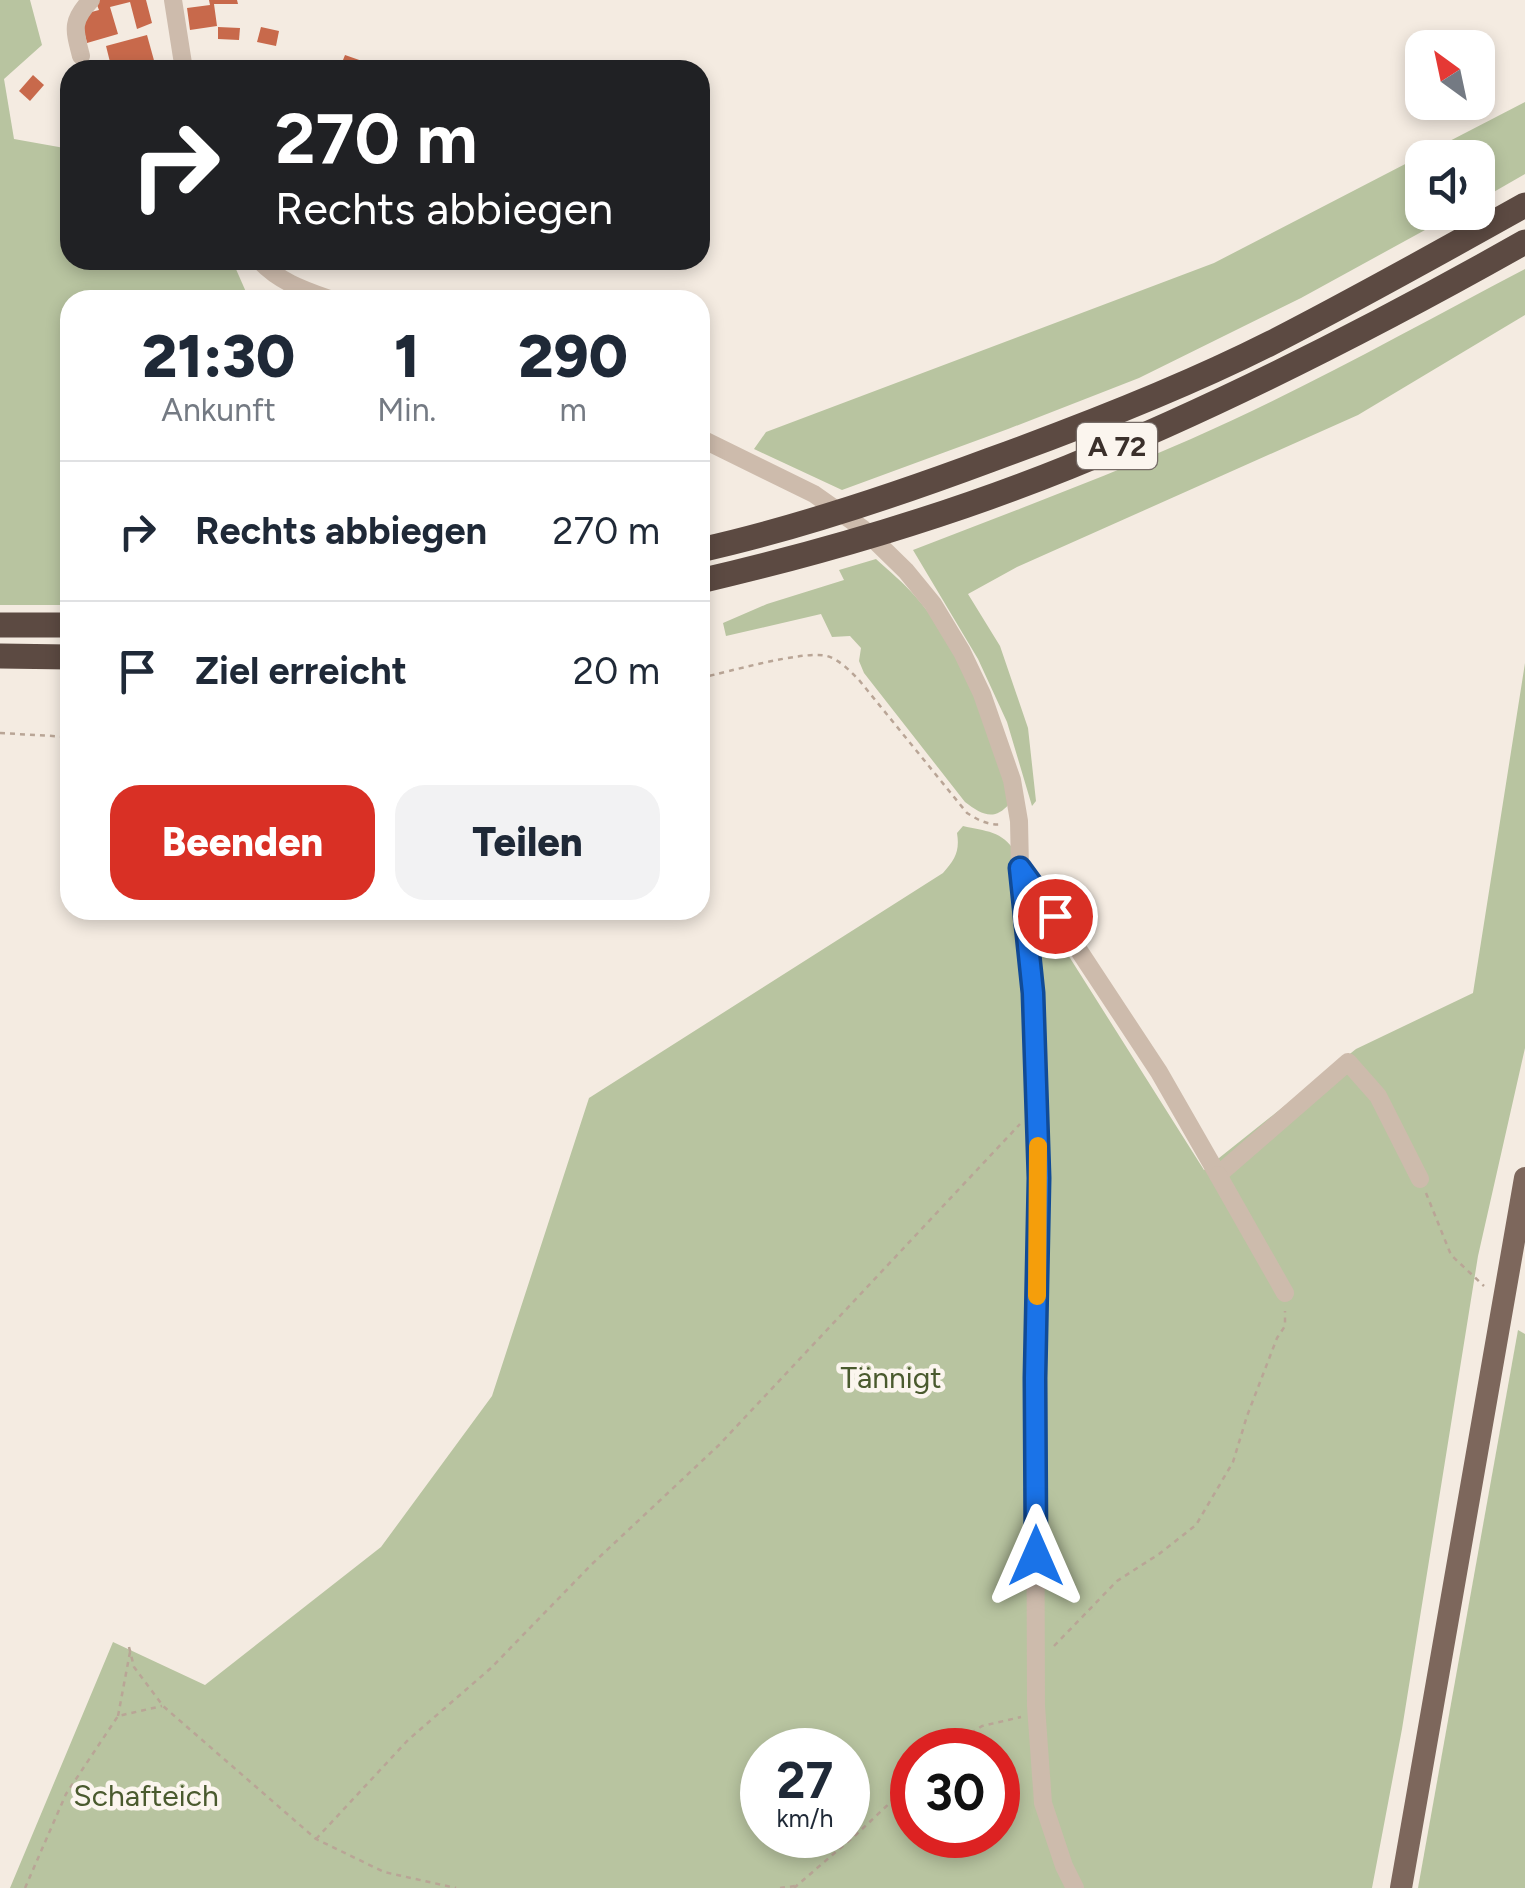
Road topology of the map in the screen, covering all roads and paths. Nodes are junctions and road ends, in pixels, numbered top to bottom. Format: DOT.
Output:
graph roads {
  1 [pos="92,0"];
  2 [pos="172,0"];
  3 [pos="80,56"];
  4 [pos="182,60"];
  5 [pos="1525,205"];
  6 [pos="1525,242"];
  7 [pos="270,270"];
  8 [pos="305,290"];
  9 [pos="710,443"];
  10 [pos="710,547"];
  11 [pos="710,579"];
  12 [pos="0,624"];
  13 [pos="60,626"];
  14 [pos="0,656"];
  15 [pos="60,657"];
  16 [pos="710,676"];
  17 [pos="0,732"];
  18 [pos="60,736"];
  19 [pos="1019,821"];
  20 [pos="1020,868"];
  21 [pos="1037,1106"];
  22 [pos="1218,1176"];
  23 [pos="1525,1178"];
  24 [pos="1420,1179"];
  25 [pos="1285,1292"];
  26 [pos="1502,1304"];
  27 [pos="1036,1665"];
  28 [pos="163,1706"];
  29 [pos="118,1716"];
  30 [pos="1037,1721"];
  31 [pos="979,1728"];
  32 [pos="890,1803"];
  33 [pos="316,1839"];
  34 [pos="795,1887"];
  35 [pos="24,1888"];
  36 [pos="456,1888"];
  37 [pos="780,1888"];
  38 [pos="1075,1888"];
  39 [pos="1400,1888"];
  1 -- 3 [label="street"];
  2 -- 4 [label="street"];
  5 -- 10 [label="highway, A 72"];
  6 -- 11 [label="highway, A 72"];
  7 -- 8 [label="street"];
  9 -- 19 [label="street"];
  12 -- 13 [label="highway"];
  14 -- 15 [label="highway"];
  16 -- 19 [label="path"];
  17 -- 18 [label="path"];
  19 -- 20 [label="street"];
  20 -- 21 [label="street"];
  20 -- 22 [label="street"];
  21 -- 27 [label="street"];
  21 -- 33 [label="path"];
  22 -- 24 [label="street"];
  22 -- 25 [label="street"];
  23 -- 26 [label="main road"];
  24 -- 26 [label="path"];
  25 -- 27 [label="path"];
  26 -- 39 [label="main road"];
  27 -- 30 [label="street"];
  28 -- 29 [label="path"];
  28 -- 29 [label="path"];
  28 -- 33 [label="path"];
  29 -- 35 [label="path"];
  30 -- 31 [label="path"];
  30 -- 38 [label="street"];
  32 -- 34 [label="path"];
  33 -- 36 [label="path"];
  34 -- 37 [label="path"];
}
